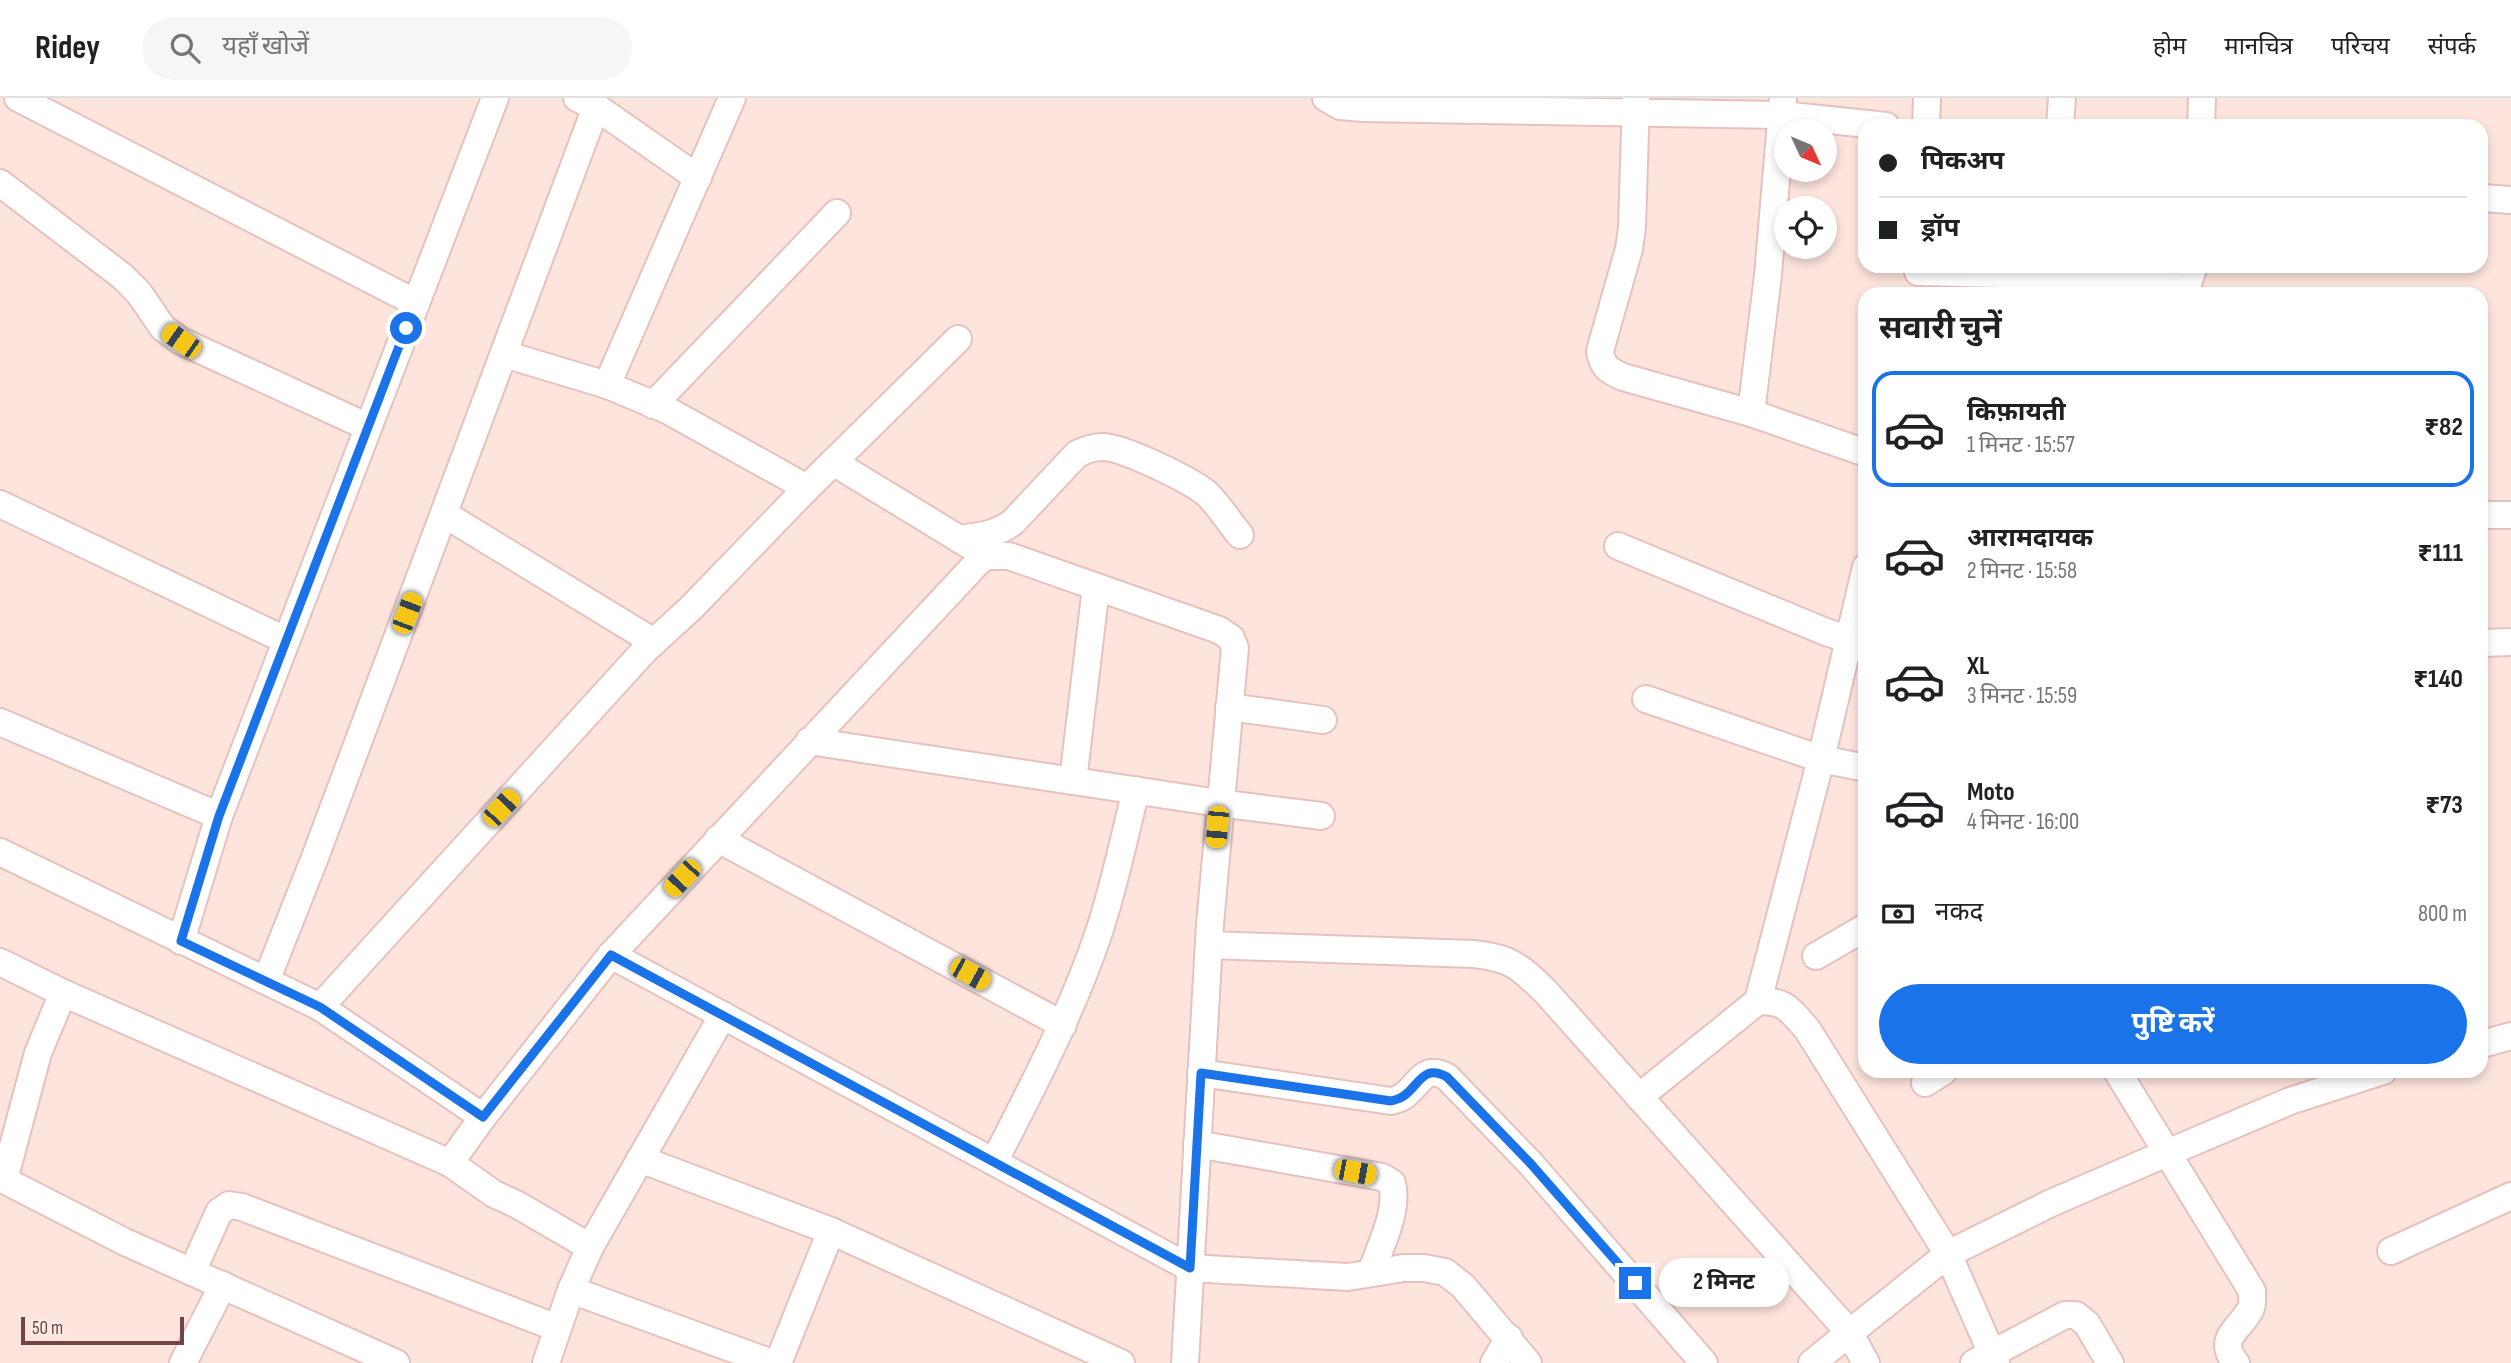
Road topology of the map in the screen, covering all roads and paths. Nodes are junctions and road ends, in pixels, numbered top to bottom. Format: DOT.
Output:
graph roads {
  1 [pos="18,98"];
  2 [pos="495,98"];
  3 [pos="732,98"];
  4 [pos="1326,98"];
  5 [pos="1927,98"];
  6 [pos="2062,98"];
  7 [pos="2202,98"];
  8 [pos="586,103"];
  9 [pos="1494,105"];
  10 [pos="1635,106"];
  11 [pos="1783,107"];
  12 [pos="1926,119"];
  13 [pos="2060,119"];
  14 [pos="2201,119"];
  15 [pos="1858,121"];
  16 [pos="698,178"];
  17 [pos="0,183"];
  18 [pos="2488,198"];
  19 [pos="2511,200"];
  20 [pos="837,213"];
  21 [pos="1993,273"];
  22 [pos="2073,273"];
  23 [pos="2192,273"];
  24 [pos="1918,277"];
  25 [pos="2181,287"];
  26 [pos="2181,287"];
  27 [pos="416,303"];
  28 [pos="958,340"];
  29 [pos="504,354"];
  30 [pos="607,385"];
  31 [pos="653,405"];
  32 [pos="1751,413"];
  33 [pos="368,427"];
  34 [pos="1858,450"];
  35 [pos="833,462"];
  36 [pos="807,488"];
  37 [pos="0,504"];
  38 [pos="444,514"];
  39 [pos="2488,515"];
  40 [pos="2511,515"];
  41 [pos="1240,536"];
  42 [pos="959,540"];
  43 [pos="1618,546"];
  44 [pos="987,556"];
  45 [pos="1096,587"];
  46 [pos="285,640"];
  47 [pos="1857,640"];
  48 [pos="654,642"];
  49 [pos="2511,642"];
  50 [pos="2488,643"];
  51 [pos="1646,699"];
  52 [pos="1229,707"];
  53 [pos="1323,720"];
  54 [pos="0,722"];
  55 [pos="809,741"];
  56 [pos="1821,759"];
  57 [pos="1858,766"];
  58 [pos="1073,780"];
  59 [pos="1136,790"];
  60 [pos="1219,803"];
  61 [pos="219,816"];
  62 [pos="1321,816"];
  63 [pos="718,839"];
  64 [pos="0,852"];
  65 [pos="1858,932"];
  66 [pos="181,941"];
  67 [pos="1209,945"];
  68 [pos="611,955"];
  69 [pos="1816,956"];
  70 [pos="0,962"];
  71 [pos="266,981"];
  72 [pos="62,993"];
  73 [pos="1758,1001"];
  74 [pos="320,1007"];
  75 [pos="723,1015"];
  76 [pos="1063,1025"];
  77 [pos="2511,1036"];
  78 [pos="2488,1042"];
  79 [pos="1201,1073"];
  80 [pos="2121,1078"];
  81 [pos="2361,1078"];
  82 [pos="1639,1097"];
  83 [pos="483,1117"];
  84 [pos="1197,1144"];
  85 [pos="2167,1153"];
  86 [pos="640,1159"];
  87 [pos="995,1162"];
  88 [pos="450,1163"];
  89 [pos="2,1179"];
  90 [pos="2511,1196"];
  91 [pos="831,1231"];
  92 [pos="590,1247"];
  93 [pos="2391,1251"];
  94 [pos="1948,1254"];
  95 [pos="1190,1268"];
  96 [pos="192,1272"];
  97 [pos="1371,1273"];
  98 [pos="223,1285"];
  99 [pos="570,1290"];
  100 [pos="557,1328"];
  101 [pos="1849,1332"];
  102 [pos="1509,1338"];
  103 [pos="1987,1361"];
  104 [pos="183,1363"];
  105 [pos="396,1363"];
  106 [pos="546,1363"];
  107 [pos="772,1363"];
  108 [pos="778,1363"];
  109 [pos="1121,1363"];
  110 [pos="1185,1363"];
  111 [pos="1494,1363"];
  112 [pos="1528,1363"];
  113 [pos="1704,1363"];
  114 [pos="1812,1363"];
  115 [pos="1866,1363"];
  116 [pos="2110,1363"];
  117 [pos="2235,1363"];
  1 -- 27 [label="street"];
  2 -- 27 [label="street"];
  3 -- 16 [label="street"];
  4 -- 9 [label="street"];
  5 -- 12 [label="street"];
  6 -- 13 [label="street"];
  7 -- 14 [label="street"];
  8 -- 16 [label="street"];
  8 -- 29 [label="street"];
  9 -- 10 [label="street"];
  10 -- 11 [label="street"];
  10 -- 32 [label="street"];
  11 -- 15 [label="street"];
  11 -- 32 [label="street"];
  16 -- 30 [label="street"];
  17 -- 33 [label="street"];
  18 -- 19 [label="street"];
  20 -- 31 [label="street"];
  21 -- 24 [label="street"];
  22 -- 26 [label="street"];
  23 -- 25 [label="street"];
  27 -- 33 [label="street"];
  28 -- 35 [label="street"];
  29 -- 30 [label="street"];
  29 -- 38 [label="street"];
  30 -- 31 [label="street"];
  31 -- 36 [label="street"];
  32 -- 34 [label="street"];
  33 -- 46 [label="street"];
  35 -- 36 [label="street"];
  35 -- 42 [label="street"];
  36 -- 48 [label="street"];
  37 -- 46 [label="street"];
  38 -- 48 [label="street"];
  38 -- 71 [label="street"];
  39 -- 40 [label="street"];
  41 -- 42 [label="street"];
  42 -- 44 [label="street"];
  43 -- 47 [label="street"];
  44 -- 45 [label="street"];
  44 -- 55 [label="street"];
  45 -- 52 [label="street"];
  45 -- 58 [label="street"];
  46 -- 61 [label="street"];
  47 -- 56 [label="street"];
  48 -- 74 [label="street"];
  49 -- 50 [label="street"];
  51 -- 56 [label="street"];
  52 -- 53 [label="street"];
  52 -- 60 [label="street"];
  54 -- 61 [label="street"];
  55 -- 58 [label="street"];
  55 -- 63 [label="street"];
  56 -- 57 [label="street"];
  56 -- 73 [label="street"];
  58 -- 59 [label="street"];
  59 -- 60 [label="street"];
  59 -- 76 [label="street"];
  60 -- 62 [label="street"];
  60 -- 67 [label="street"];
  61 -- 66 [label="street"];
  63 -- 68 [label="street"];
  63 -- 76 [label="street"];
  64 -- 66 [label="street"];
  65 -- 69 [label="street"];
  66 -- 71 [label="street"];
  67 -- 79 [label="street"];
  67 -- 82 [label="street"];
  68 -- 75 [label="street"];
  68 -- 83 [label="street"];
  70 -- 72 [label="street"];
  71 -- 74 [label="street"];
  72 -- 88 [label="street"];
  72 -- 89 [label="street"];
  73 -- 82 [label="street"];
  73 -- 94 [label="street"];
  74 -- 83 [label="street"];
  75 -- 86 [label="street"];
  75 -- 87 [label="street"];
  76 -- 87 [label="street"];
  77 -- 78 [label="street"];
  79 -- 84 [label="street"];
  79 -- 113 [label="street"];
  80 -- 85 [label="street"];
  81 -- 85 [label="street"];
  82 -- 101 [label="street"];
  83 -- 88 [label="street"];
  84 -- 95 [label="street"];
  84 -- 97 [label="street"];
  85 -- 94 [label="street"];
  85 -- 117 [label="street"];
  86 -- 91 [label="street"];
  86 -- 92 [label="street"];
  87 -- 95 [label="street"];
  88 -- 92 [label="street"];
  89 -- 96 [label="street"];
  90 -- 93 [label="street"];
  91 -- 108 [label="street"];
  91 -- 109 [label="street"];
  92 -- 99 [label="street"];
  94 -- 101 [label="street"];
  94 -- 103 [label="street"];
  95 -- 97 [label="street"];
  95 -- 110 [label="street"];
  96 -- 98 [label="street"];
  96 -- 100 [label="street"];
  97 -- 102 [label="street"];
  98 -- 104 [label="street"];
  98 -- 105 [label="street"];
  99 -- 100 [label="street"];
  99 -- 107 [label="street"];
  100 -- 106 [label="street"];
  101 -- 114 [label="street"];
  101 -- 115 [label="street"];
  102 -- 111 [label="street"];
  102 -- 112 [label="street"];
  103 -- 116 [label="street"];
}
